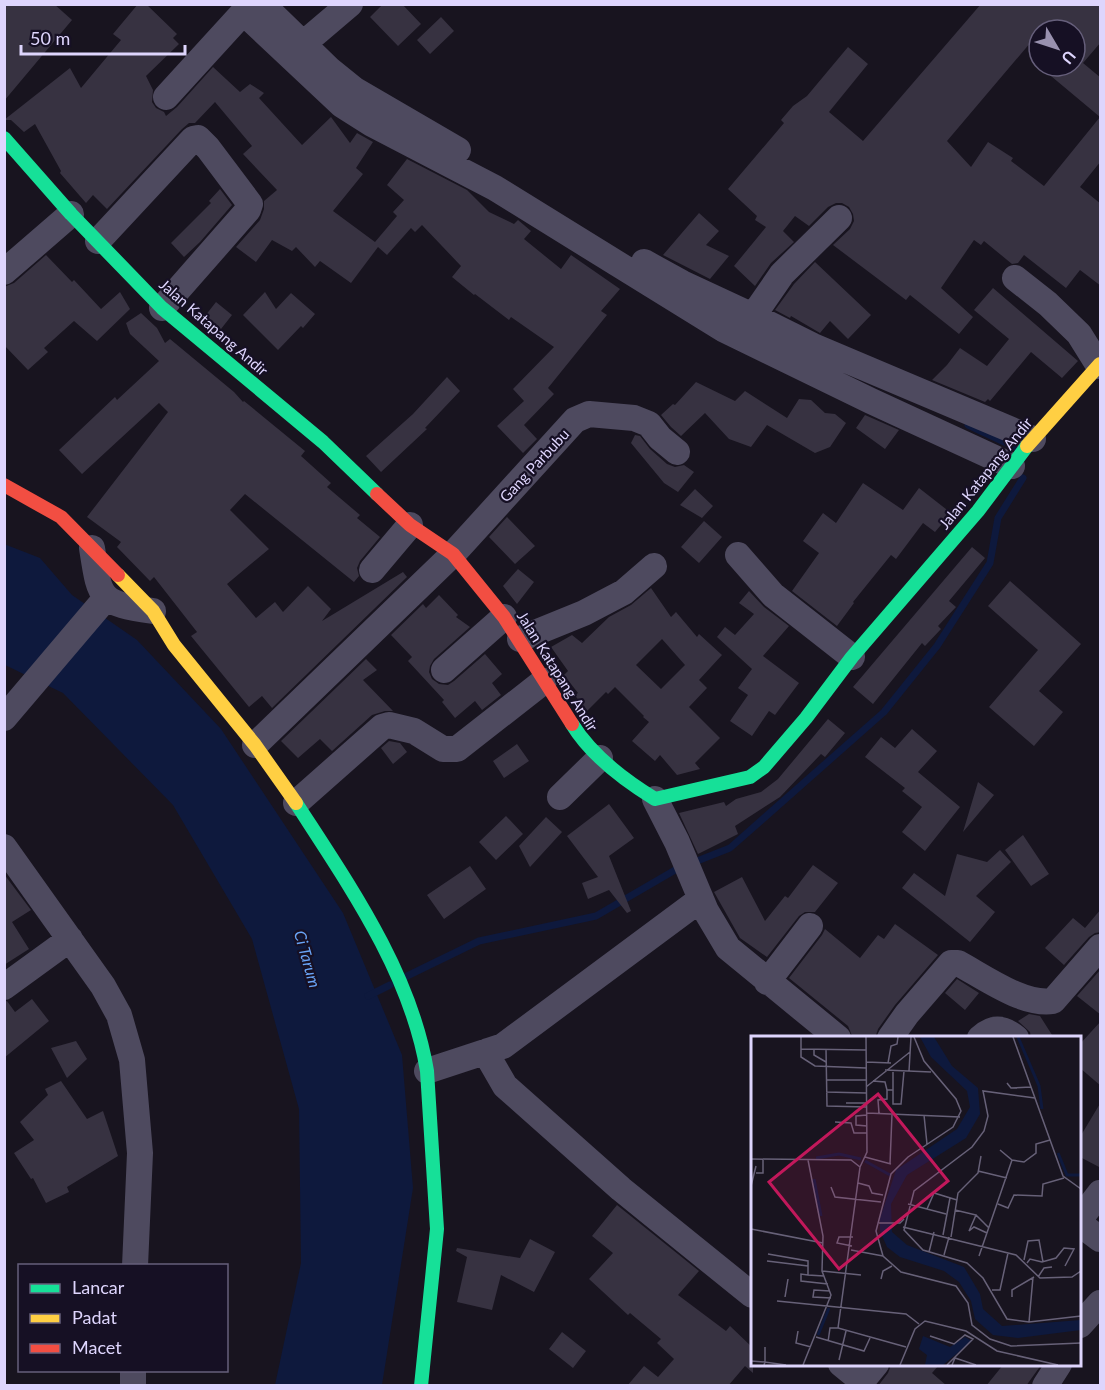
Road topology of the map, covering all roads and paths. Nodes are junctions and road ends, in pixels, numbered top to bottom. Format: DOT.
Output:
graph roads {
  1 [pos="350,4"];
  2 [pos="251,7"];
  3 [pos="303,44"];
  4 [pos="166,97"];
  5 [pos="4,138"];
  6 [pos="71,214"];
  7 [pos="839,218"];
  8 [pos="98,241"];
  9 [pos="4,272"];
  10 [pos="1015,278"];
  11 [pos="162,308"];
  12 [pos="753,315"];
  13 [pos="1100,365"];
  14 [pos="1023,451"];
  15 [pos="677,452"];
  16 [pos="4,485"];
  17 [pos="410,525"];
  18 [pos="92,548"];
  19 [pos="453,554"];
  20 [pos="738,555"];
  21 [pos="654,566"];
  22 [pos="372,570"];
  23 [pos="106,598"];
  24 [pos="153,611"];
  25 [pos="504,617"];
  26 [pos="520,639"];
  27 [pos="852,657"];
  28 [pos="444,670"];
  29 [pos="544,681"];
  30 [pos="4,718"];
  31 [pos="255,746"];
  32 [pos="600,758"];
  33 [pos="560,797"];
  34 [pos="655,799"];
  35 [pos="296,803"];
  36 [pos="4,848"];
  37 [pos="700,899"];
  38 [pos="810,927"];
  39 [pos="70,939"];
  40 [pos="1101,947"];
  41 [pos="767,982"];
  42 [pos="4,987"];
  43 [pos="835,1036"];
  44 [pos="891,1036"];
  45 [pos="983,1036"];
  46 [pos="1014,1036"];
  47 [pos="488,1051"];
  48 [pos="427,1071"];
  49 [pos="1101,1193"];
  50 [pos="1081,1218"];
  51 [pos="1081,1225"];
  52 [pos="1101,1239"];
  53 [pos="135,1264"];
  54 [pos="751,1293"];
  55 [pos="1101,1303"];
  56 [pos="1081,1324"];
  57 [pos="843,1366"];
  58 [pos="1058,1366"];
  59 [pos="865,1377"];
  60 [pos="421,1386"];
  61 [pos="1045,1386"];
  1 -- 3 [label="street"];
  2 -- 3 [label="street"];
  2 -- 4 [label="street"];
  2 -- 14 [label="street"];
  3 -- 12 [label="street"];
  5 -- 6 [label="street, Jalan Katapang Andir"];
  6 -- 8 [label="street, Jalan Katapang Andir"];
  6 -- 9 [label="street"];
  7 -- 12 [label="street"];
  8 -- 11 [label="street, Jalan Katapang Andir"];
  8 -- 11 [label="street"];
  10 -- 13 [label="street"];
  11 -- 17 [label="street, Jalan Katapang Andir"];
  12 -- 14 [label="street"];
  13 -- 14 [label="street, Jalan Katapang Andir"];
  14 -- 27 [label="street, Jalan Katapang Andir"];
  15 -- 19 [label="street, Gang Parbubu"];
  16 -- 18 [label="street"];
  17 -- 19 [label="street, Jalan Katapang Andir"];
  17 -- 22 [label="street"];
  18 -- 23 [label="street"];
  18 -- 24 [label="street"];
  19 -- 25 [label="street, Jalan Katapang Andir"];
  19 -- 31 [label="street, Gang Parbubu"];
  20 -- 27 [label="street"];
  21 -- 26 [label="street"];
  23 -- 24 [label="street"];
  23 -- 30 [label="street"];
  24 -- 31 [label="street"];
  25 -- 26 [label="street, Jalan Katapang Andir"];
  25 -- 28 [label="street"];
  26 -- 29 [label="street, Jalan Katapang Andir"];
  27 -- 34 [label="street, Jalan Katapang Andir"];
  29 -- 32 [label="street, Jalan Katapang Andir"];
  29 -- 35 [label="street"];
  31 -- 35 [label="street"];
  32 -- 33 [label="street"];
  32 -- 34 [label="street, Jalan Katapang Andir"];
  34 -- 37 [label="street"];
  35 -- 48 [label="street"];
  36 -- 39 [label="street"];
  37 -- 41 [label="street"];
  37 -- 47 [label="street"];
  38 -- 41 [label="street"];
  39 -- 42 [label="street"];
  39 -- 53 [label="street"];
  40 -- 44 [label="street"];
  41 -- 43 [label="street"];
  45 -- 46 [label="street"];
  47 -- 48 [label="street"];
  47 -- 54 [label="street"];
  48 -- 60 [label="street"];
  49 -- 50 [label="street"];
  51 -- 52 [label="street"];
  55 -- 56 [label="street"];
  57 -- 59 [label="street"];
  58 -- 61 [label="street"];
}
